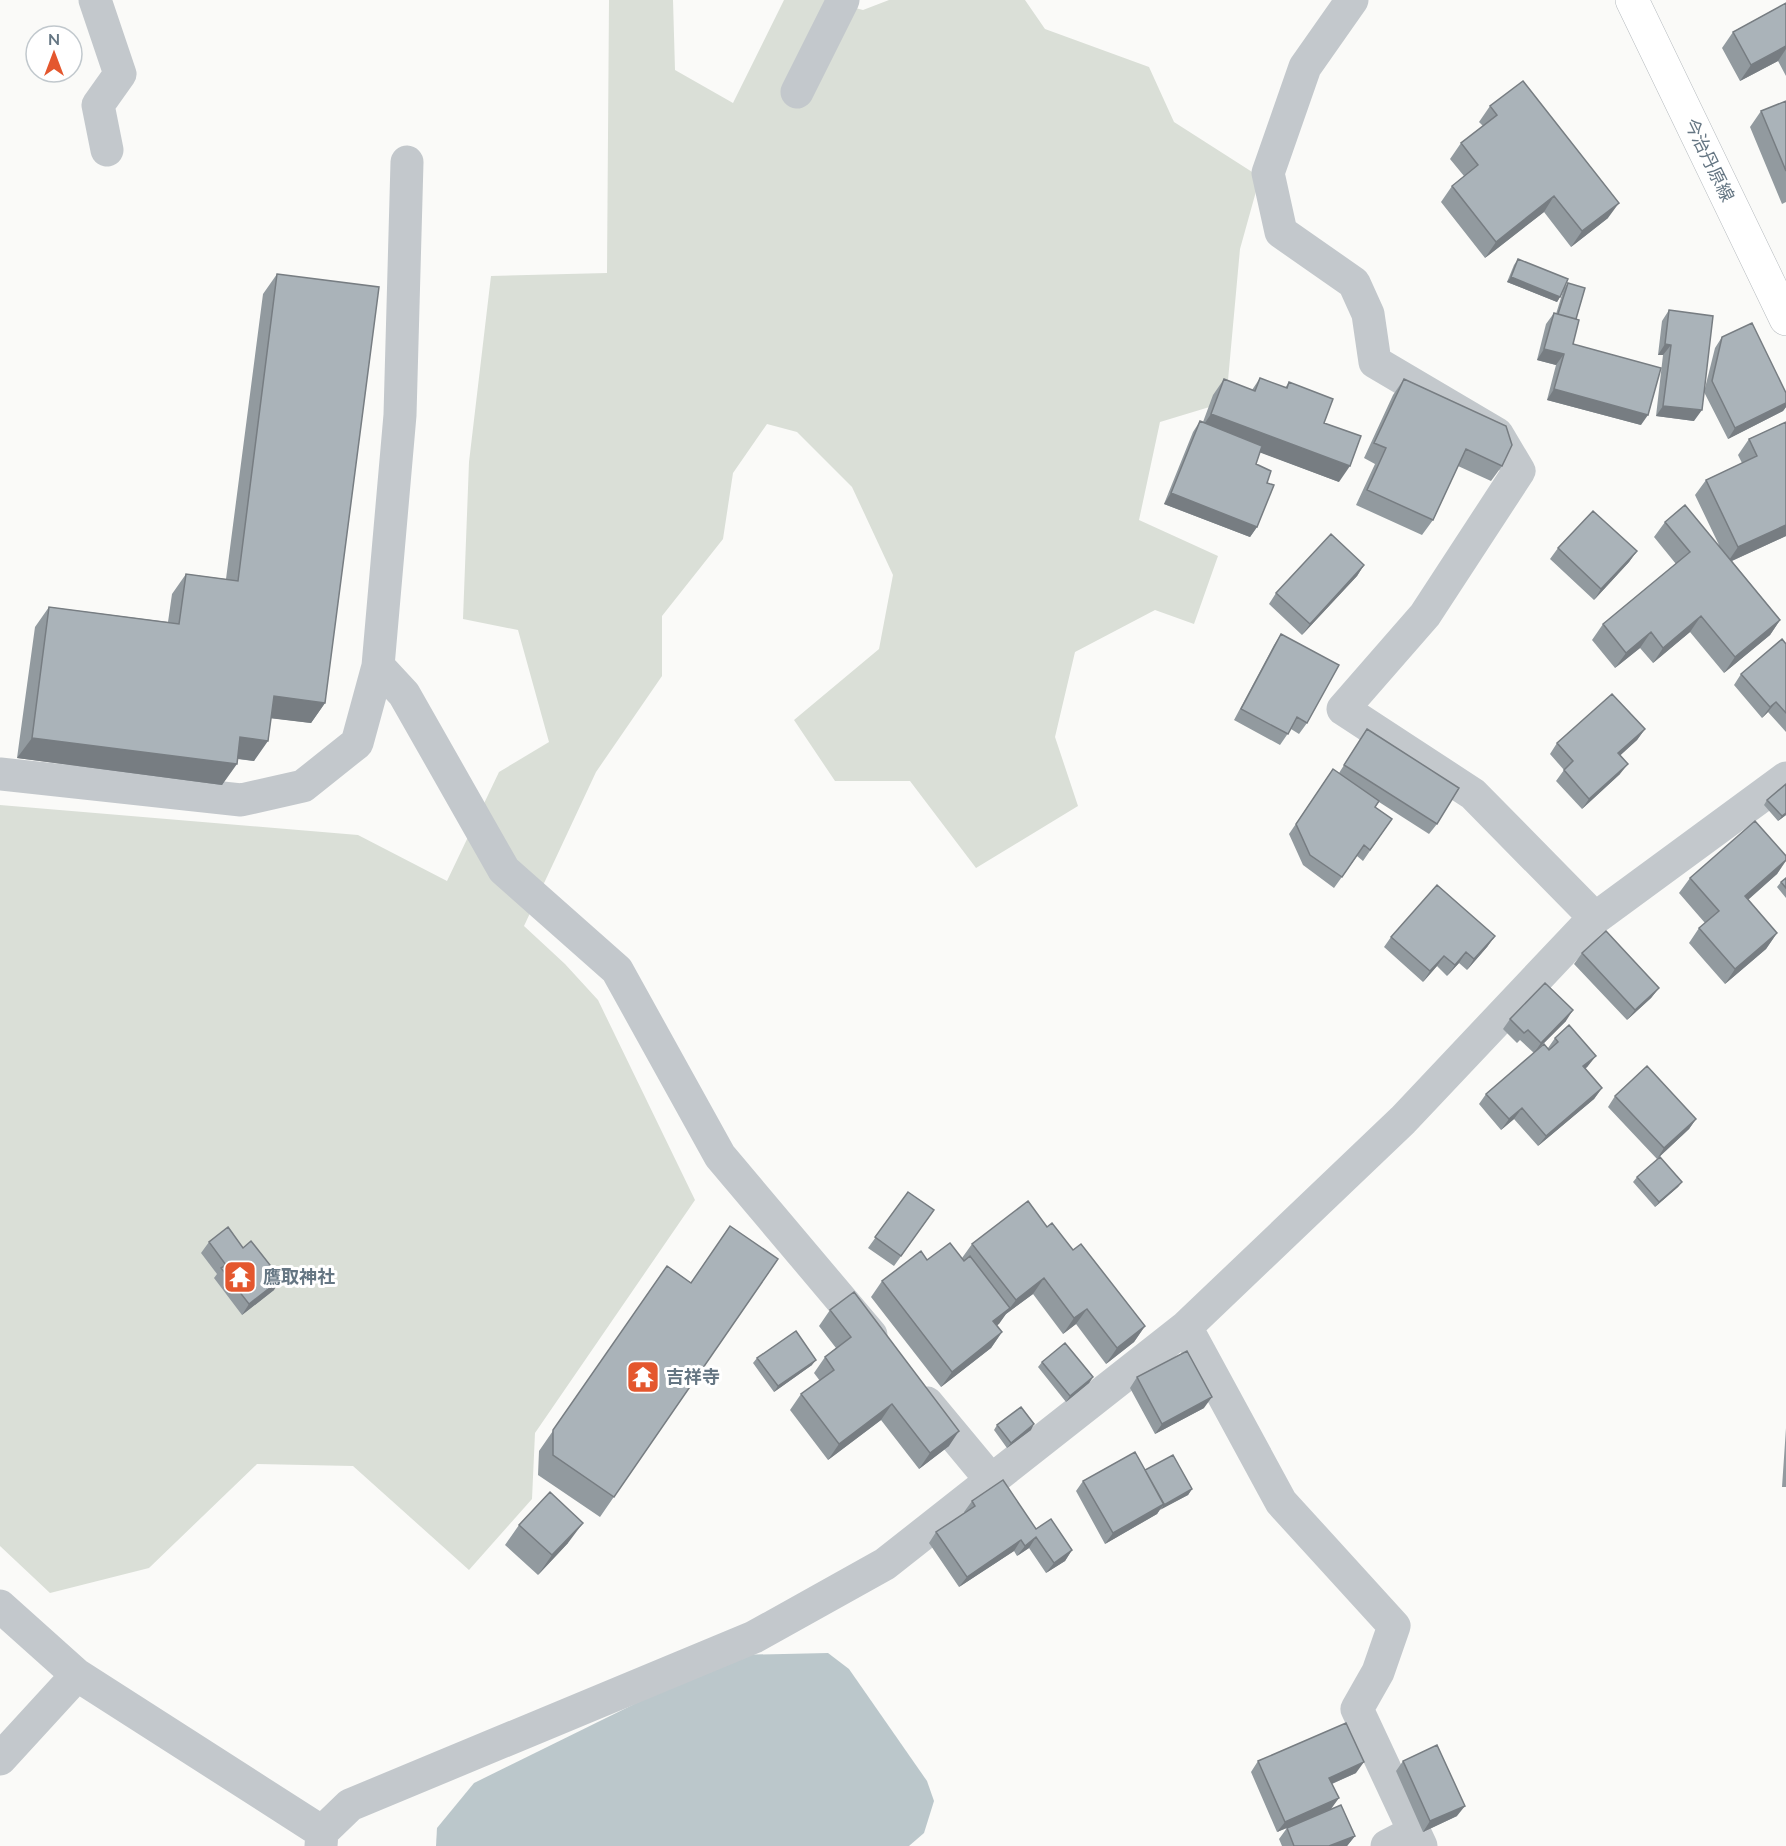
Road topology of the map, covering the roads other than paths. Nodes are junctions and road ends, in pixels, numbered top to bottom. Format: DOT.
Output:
graph roads {
  1 [pos="95,0"];
  2 [pos="843,0"];
  3 [pos="1352,0"];
  4 [pos="1632,0"];
  5 [pos="797,92"];
  6 [pos="107,150"];
  7 [pos="407,162"];
  8 [pos="1786,320"];
  9 [pos="378,666"];
  10 [pos="0,774"];
  11 [pos="1786,778"];
  12 [pos="1595,918"];
  13 [pos="1186,1328"];
  14 [pos="886,1354"];
  15 [pos="909,1381"];
  16 [pos="992,1480"];
  17 [pos="0,1606"];
  18 [pos="77,1674"];
  19 [pos="0,1759"];
  20 [pos="321,1839"];
  21 [pos="1407,1841"];
  1 -- 6 [label="street"];
  2 -- 5 [label="street"];
  3 -- 12 [label="street"];
  4 -- 8 [label="main road, 今治丹原線"];
  7 -- 9 [label="street"];
  9 -- 10 [label="street"];
  9 -- 14 [label="street"];
  11 -- 12 [label="street"];
  12 -- 13 [label="street"];
  13 -- 16 [label="street"];
  13 -- 21 [label="street"];
  15 -- 16 [label="street"];
  16 -- 20 [label="street"];
  17 -- 18 [label="street"];
  18 -- 19 [label="street"];
  18 -- 20 [label="street"];
}
